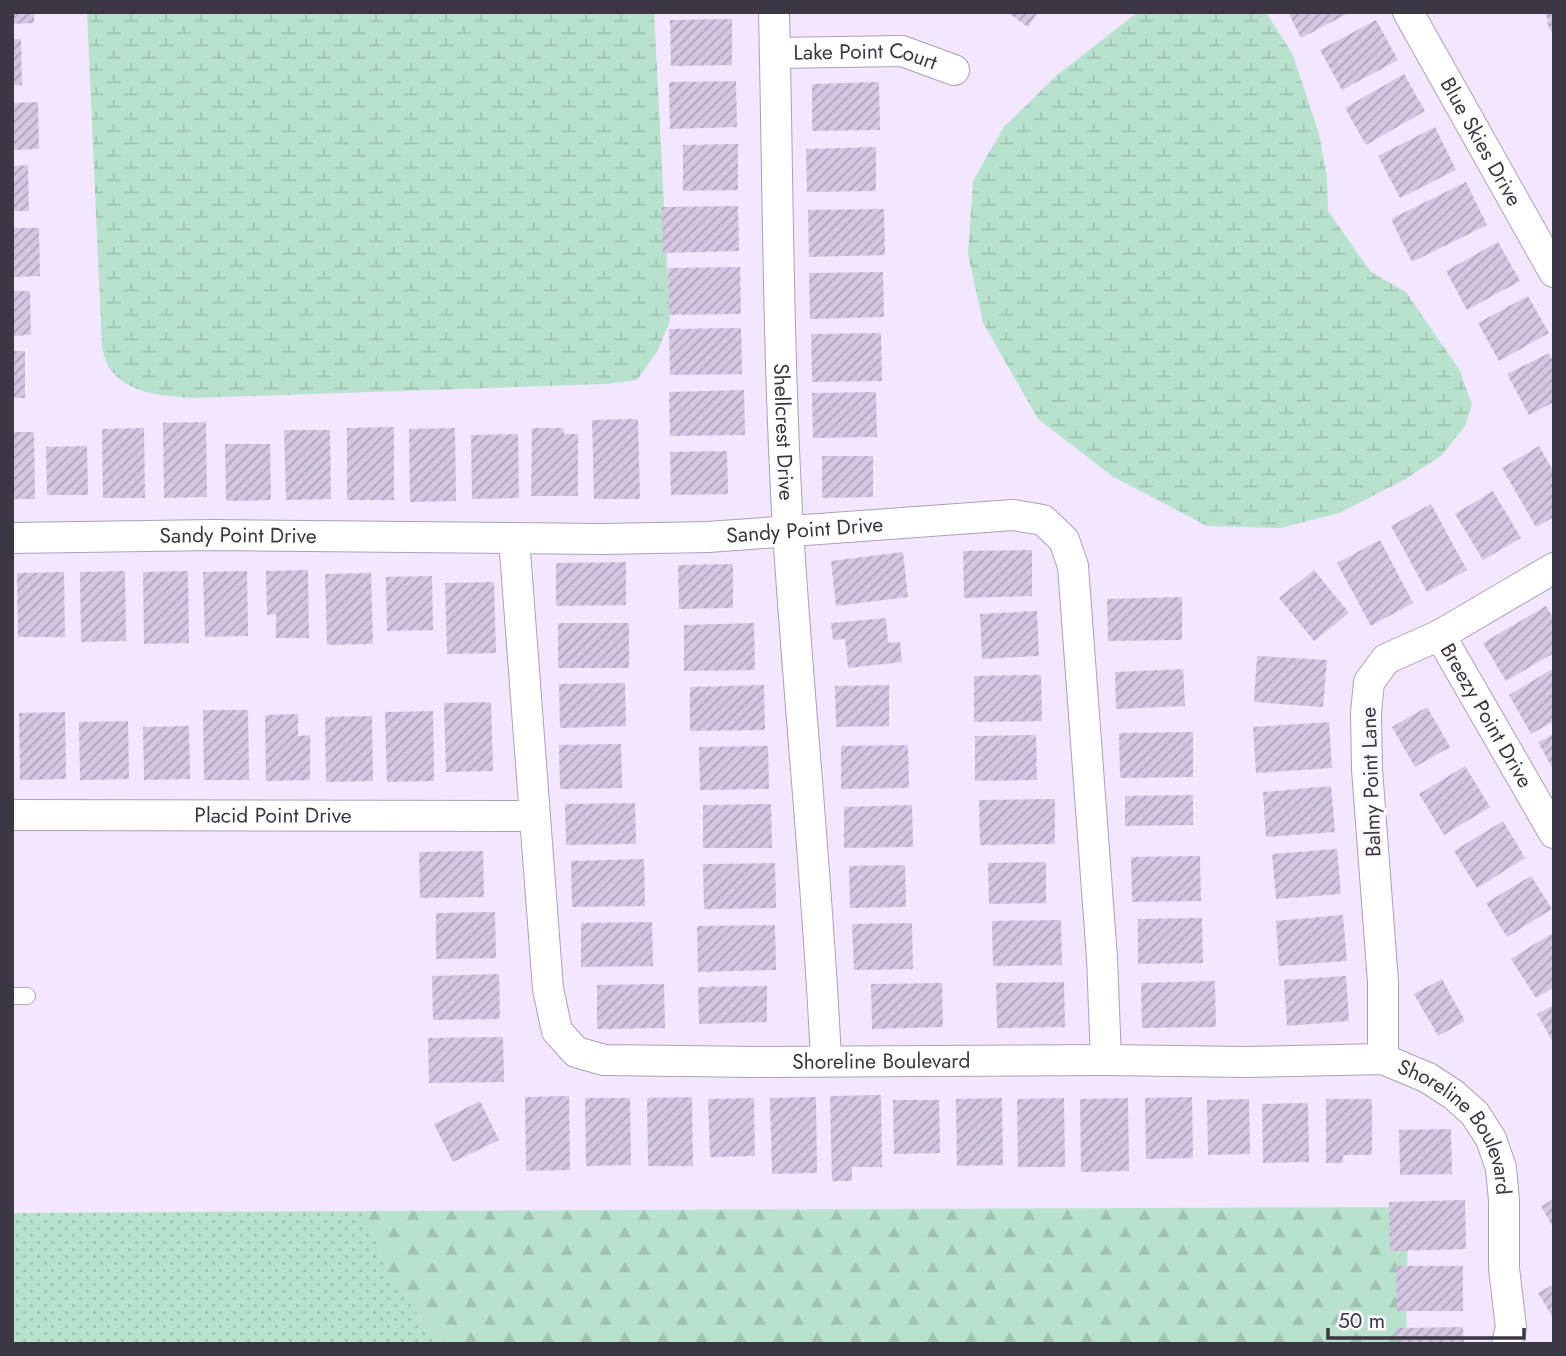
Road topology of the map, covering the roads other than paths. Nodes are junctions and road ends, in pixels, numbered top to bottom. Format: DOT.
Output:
graph roads {
  1 [pos="774,12"];
  2 [pos="1408,12"];
  3 [pos="775,53"];
  4 [pos="954,70"];
  5 [pos="1554,272"];
  6 [pos="788,531"];
  7 [pos="12,538"];
  8 [pos="514,538"];
  9 [pos="1554,568"];
  10 [pos="1440,635"];
  11 [pos="12,815"];
  12 [pos="533,816"];
  13 [pos="1554,833"];
  14 [pos="1383,1059"];
  15 [pos="1106,1060"];
  16 [pos="826,1061"];
  17 [pos="1514,1338"];
  1 -- 3 [label="street, Shellcrest Drive"];
  2 -- 5 [label="street, Blue Skies Drive"];
  3 -- 4 [label="street, Lake Point Court"];
  3 -- 6 [label="street, Shellcrest Drive"];
  6 -- 8 [label="street, Sandy Point Drive"];
  6 -- 15 [label="street, Sandy Point Drive"];
  6 -- 16 [label="street, Shellcrest Drive"];
  7 -- 8 [label="street, Sandy Point Drive"];
  8 -- 12 [label="street, Shoreline Boulevard"];
  9 -- 10 [label="street, Balmy Point Lane"];
  10 -- 13 [label="street, Breezy Point Drive"];
  10 -- 14 [label="street, Balmy Point Lane"];
  11 -- 12 [label="street, Placid Point Drive"];
  12 -- 16 [label="street, Shoreline Boulevard"];
  14 -- 15 [label="street, Shoreline Boulevard"];
  14 -- 17 [label="street, Shoreline Boulevard"];
  15 -- 16 [label="street, Shoreline Boulevard"];
}
